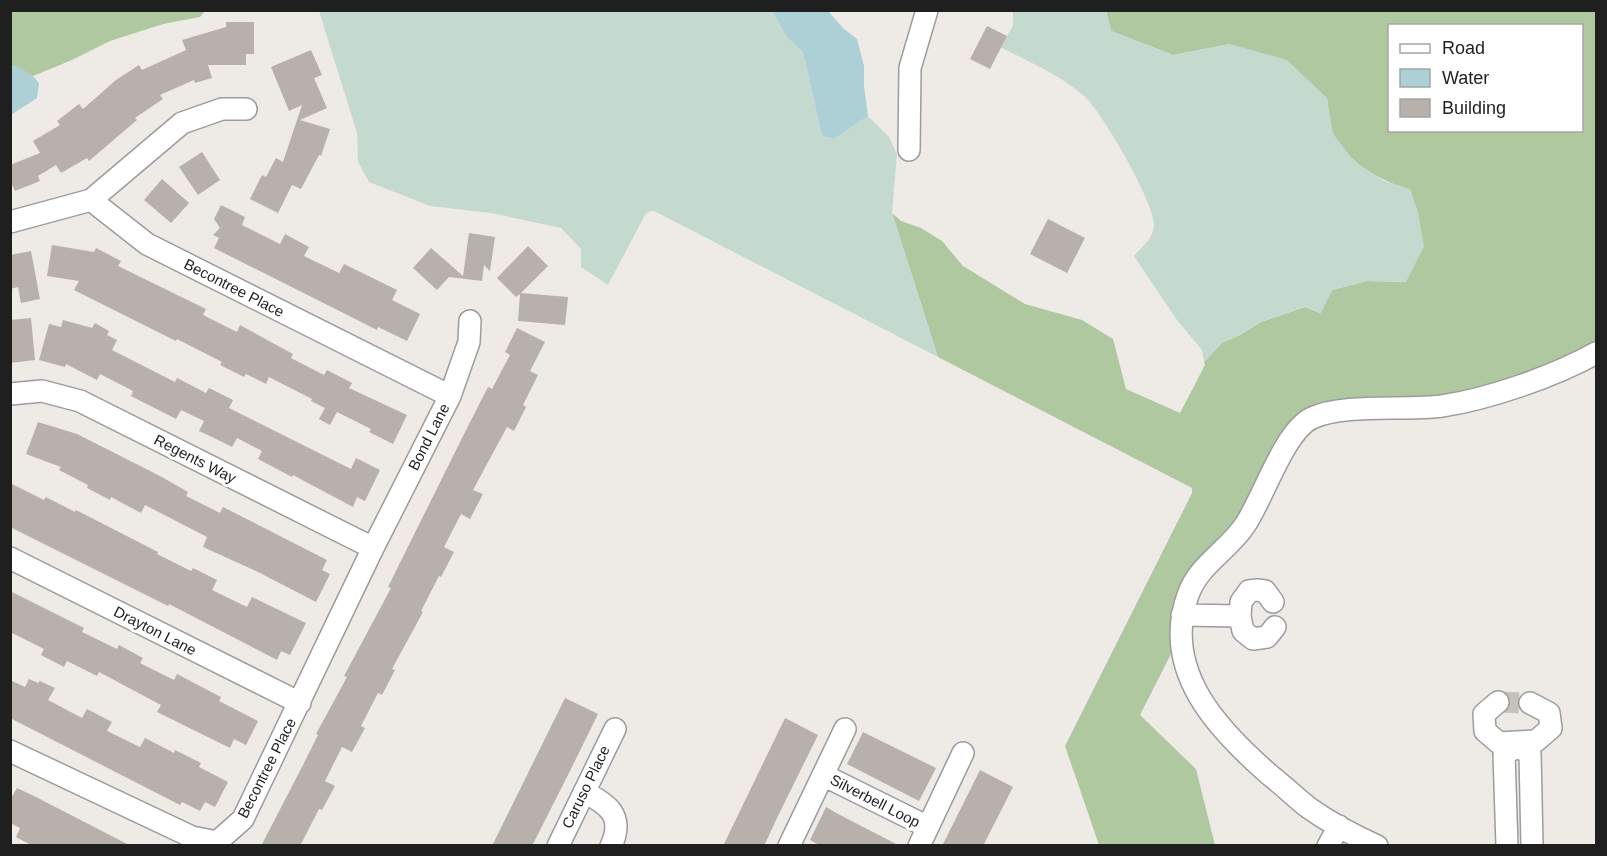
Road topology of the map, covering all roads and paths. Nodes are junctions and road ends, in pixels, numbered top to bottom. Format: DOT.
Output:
graph roads {
  1 [pos="927,10"];
  2 [pos="246,109"];
  3 [pos="909,150"];
  4 [pos="91,200"];
  5 [pos="10,222"];
  6 [pos="470,321"];
  7 [pos="1596,353"];
  8 [pos="10,394"];
  9 [pos="450,396"];
  10 [pos="373,548"];
  11 [pos="10,558"];
  12 [pos="1273,602"];
  13 [pos="1182,615"];
  14 [pos="1240,616"];
  15 [pos="1275,627"];
  16 [pos="1498,702"];
  17 [pos="300,703"];
  18 [pos="1530,703"];
  19 [pos="615,729"];
  20 [pos="845,729"];
  21 [pos="1516,745"];
  22 [pos="10,751"];
  23 [pos="963,753"];
  24 [pos="823,775"];
  25 [pos="584,792"];
  26 [pos="1339,826"];
  27 [pos="923,836"];
  28 [pos="558,846"];
  29 [pos="610,846"];
  30 [pos="789,846"];
  31 [pos="1328,846"];
  32 [pos="1377,846"];
  33 [pos="1507,846"];
  34 [pos="1532,846"];
  1 -- 3 [label="street"];
  2 -- 4 [label="street"];
  4 -- 5 [label="street"];
  4 -- 9 [label="street, Becontree Place"];
  6 -- 9 [label="street, Bond Lane"];
  7 -- 13 [label="street"];
  8 -- 10 [label="street, Regents Way"];
  9 -- 10 [label="street, Bond Lane"];
  10 -- 17 [label="street, Becontree Place"];
  11 -- 17 [label="street, Drayton Lane"];
  12 -- 14 [label="street"];
  13 -- 14 [label="street"];
  13 -- 26 [label="street"];
  14 -- 15 [label="street"];
  16 -- 21 [label="street"];
  17 -- 22 [label="street, Becontree Place"];
  18 -- 21 [label="street"];
  19 -- 25 [label="street, Caruso Place"];
  20 -- 24 [label="street, Silverbell Loop"];
  21 -- 33 [label="street"];
  21 -- 34 [label="street"];
  23 -- 27 [label="street"];
  24 -- 27 [label="street, Silverbell Loop"];
  24 -- 30 [label="street, Silverbell Loop"];
  25 -- 28 [label="street, Caruso Place"];
  25 -- 29 [label="street"];
  26 -- 31 [label="street"];
  26 -- 32 [label="street"];
}
